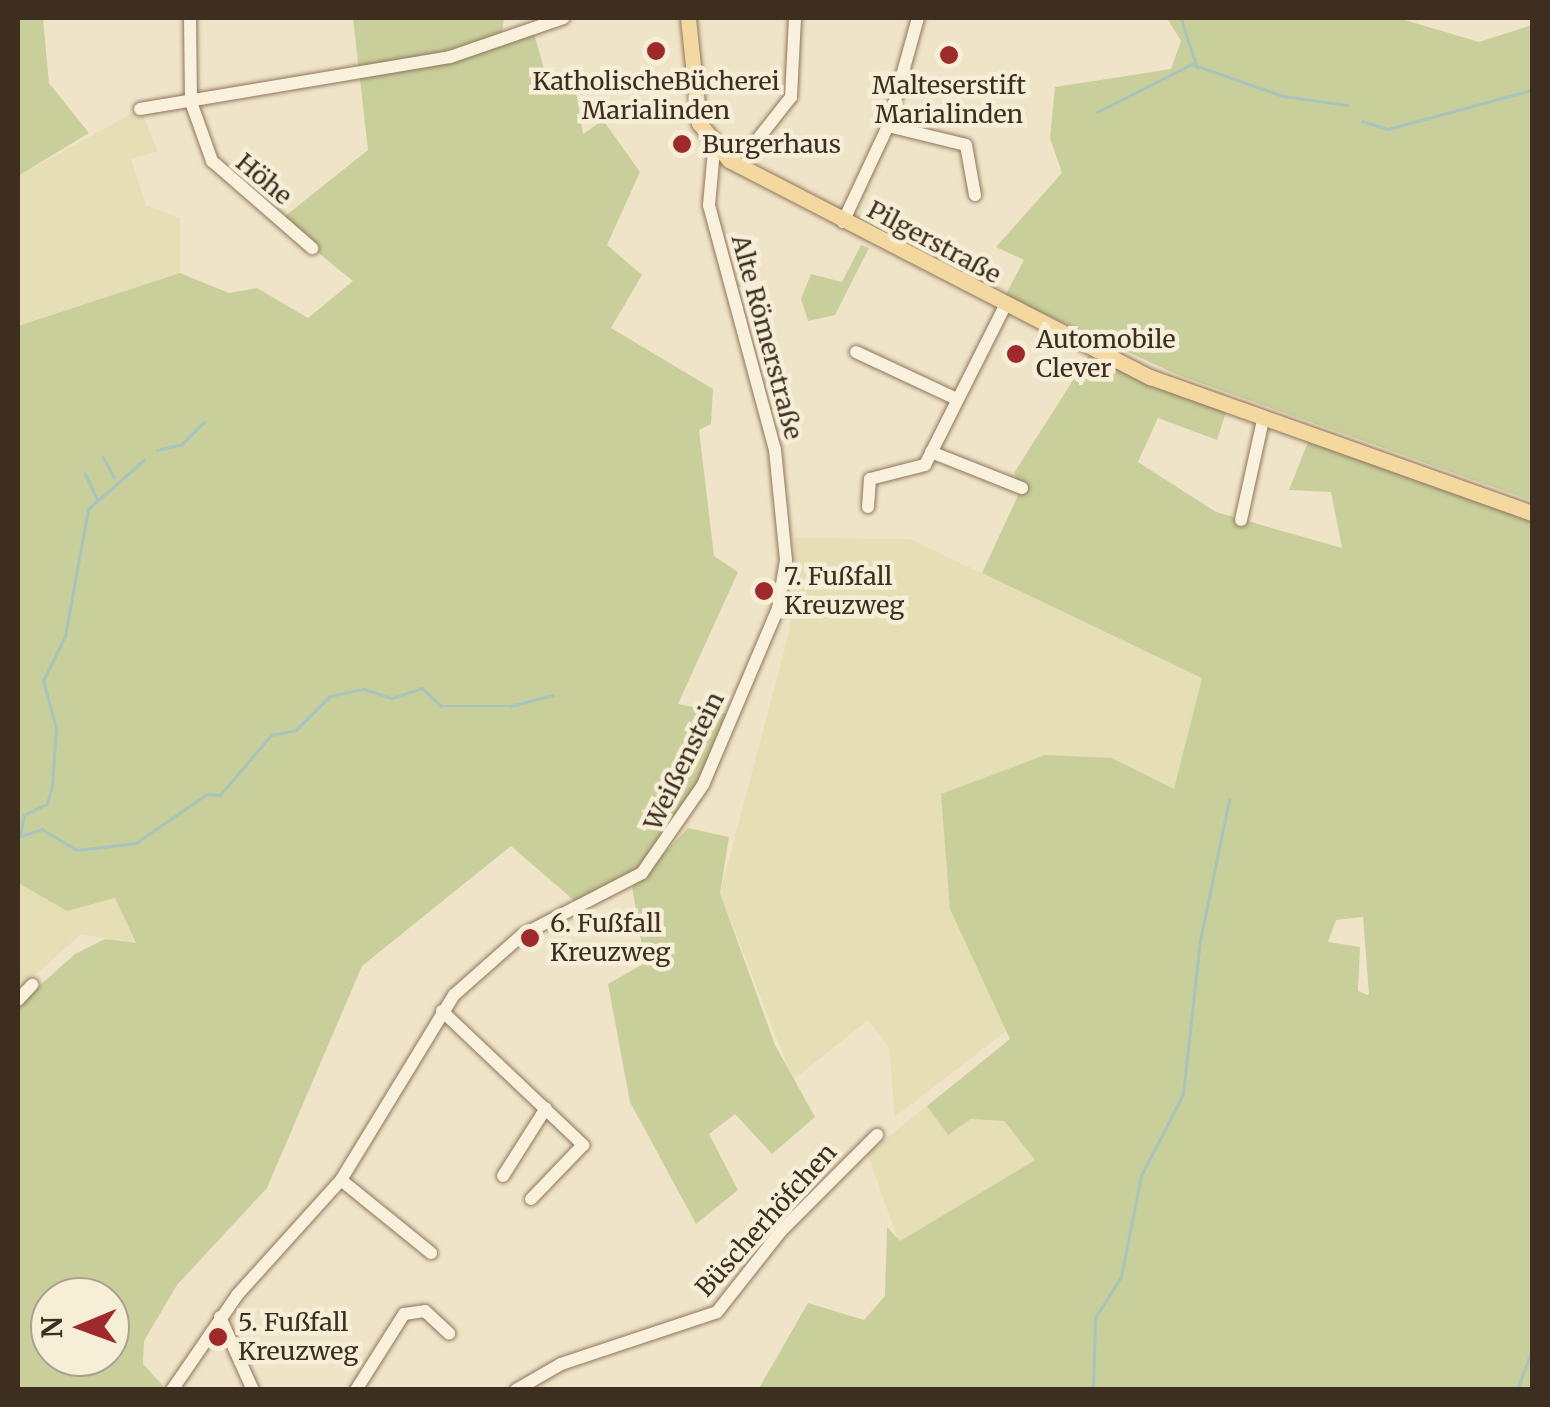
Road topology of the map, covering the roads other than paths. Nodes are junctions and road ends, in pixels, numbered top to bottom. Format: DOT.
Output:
graph roads {
  1 [pos="190,18"];
  2 [pos="564,18"];
  3 [pos="688,18"];
  4 [pos="795,18"];
  5 [pos="918,18"];
  6 [pos="192,102"];
  7 [pos="140,109"];
  8 [pos="888,126"];
  9 [pos="754,144"];
  10 [pos="714,150"];
  11 [pos="975,195"];
  12 [pos="844,222"];
  13 [pos="312,248"];
  14 [pos="1004,308"];
  15 [pos="856,352"];
  16 [pos="957,400"];
  17 [pos="1263,420"];
  18 [pos="931,452"];
  19 [pos="1022,488"];
  20 [pos="868,507"];
  21 [pos="1532,513"];
  22 [pos="1242,520"];
  23 [pos="786,538"];
  24 [pos="32,985"];
  25 [pos="18,1000"];
  26 [pos="442,1012"];
  27 [pos="546,1108"];
  28 [pos="877,1135"];
  29 [pos="503,1176"];
  30 [pos="341,1180"];
  31 [pos="531,1199"];
  32 [pos="431,1253"];
  33 [pos="220,1317"];
  34 [pos="449,1333"];
  35 [pos="249,1387"];
  36 [pos="172,1390"];
  37 [pos="356,1390"];
  38 [pos="516,1390"];
  1 -- 6 [label="street, Höhe"];
  2 -- 6 [label="street"];
  3 -- 10 [label="main road"];
  4 -- 9 [label="street"];
  5 -- 8 [label="street"];
  6 -- 7 [label="street"];
  6 -- 13 [label="street, Höhe"];
  8 -- 11 [label="street"];
  8 -- 12 [label="street"];
  10 -- 12 [label="main road, Pilgerstraße"];
  10 -- 23 [label="street, Alte Römerstraße"];
  12 -- 14 [label="main road, Pilgerstraße"];
  14 -- 16 [label="street"];
  14 -- 17 [label="main road, Pilgerstraße"];
  15 -- 16 [label="street"];
  16 -- 18 [label="street"];
  17 -- 21 [label="main road, Pilgerstraße"];
  17 -- 22 [label="street"];
  18 -- 19 [label="street"];
  18 -- 20 [label="street"];
  23 -- 26 [label="street, Weißenstein"];
  24 -- 25 [label="street"];
  26 -- 27 [label="street"];
  26 -- 30 [label="street, Weißenstein"];
  27 -- 29 [label="street"];
  27 -- 31 [label="street"];
  28 -- 38 [label="street, Büscherhöfchen"];
  30 -- 32 [label="street"];
  30 -- 33 [label="street, Weißenstein"];
  33 -- 35 [label="street"];
  33 -- 36 [label="street, Weißenstein"];
  34 -- 37 [label="street"];
}
